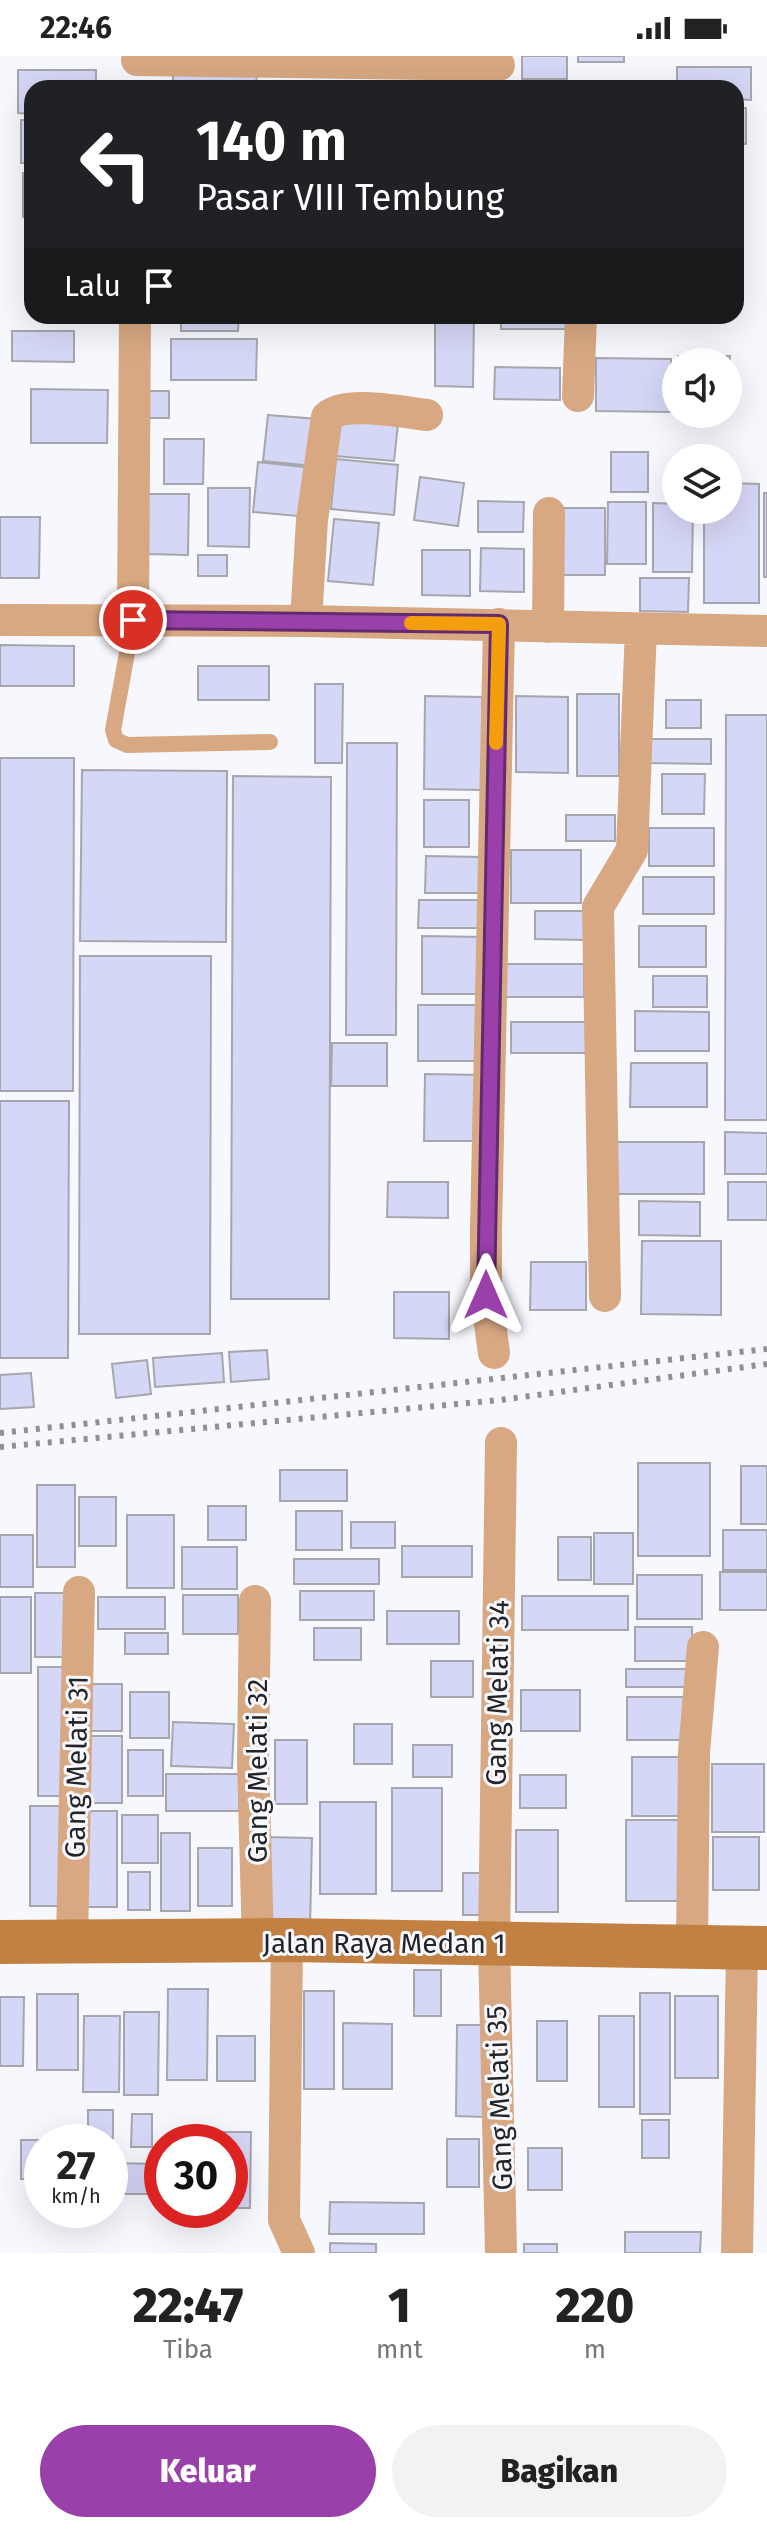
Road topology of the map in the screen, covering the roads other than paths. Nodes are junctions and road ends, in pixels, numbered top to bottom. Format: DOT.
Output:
graph roads {
  1 [pos="137,68"];
  2 [pos="500,70"];
  3 [pos="135,324"];
  4 [pos="581,324"];
  5 [pos="578,396"];
  6 [pos="427,415"];
  7 [pos="549,513"];
  8 [pos="0,620"];
  9 [pos="133,620"];
  10 [pos="306,621"];
  11 [pos="499,624"];
  12 [pos="548,627"];
  13 [pos="641,629"];
  14 [pos="767,631"];
  15 [pos="270,742"];
  16 [pos="605,1296"];
  17 [pos="494,1353"];
  18 [pos="501,1443"];
  19 [pos="79,1592"];
  20 [pos="255,1601"];
  21 [pos="703,1647"];
  22 [pos="272,1941"];
  23 [pos="0,1942"];
  24 [pos="72,1943"];
  25 [pos="494,1943"];
  26 [pos="692,1948"];
  27 [pos="755,1948"];
  28 [pos="299,2253"];
  29 [pos="501,2253"];
  30 [pos="737,2253"];
  1 -- 2 [label="street"];
  3 -- 9 [label="street"];
  4 -- 5 [label="street"];
  6 -- 10 [label="street"];
  7 -- 12 [label="street"];
  8 -- 9 [label="street"];
  9 -- 10 [label="street"];
  9 -- 15 [label="lane"];
  10 -- 11 [label="street"];
  11 -- 12 [label="street"];
  11 -- 17 [label="street"];
  12 -- 13 [label="street"];
  13 -- 14 [label="street"];
  13 -- 16 [label="street"];
  18 -- 25 [label="street, Gang Melati 34"];
  19 -- 24 [label="street, Gang Melati 31"];
  20 -- 22 [label="street, Gang Melati 32"];
  21 -- 26 [label="street"];
  22 -- 24 [label="street, Jalan Raya Medan 1"];
  22 -- 25 [label="street, Jalan Raya Medan 1"];
  22 -- 28 [label="street, Gang Melati 32"];
  23 -- 24 [label="street, Jalan Raya Medan 1"];
  25 -- 26 [label="street, Jalan Raya Medan 1"];
  25 -- 29 [label="street, Gang Melati 35"];
  26 -- 27 [label="street, Jalan Raya Medan 1"];
  27 -- 30 [label="street"];
}
